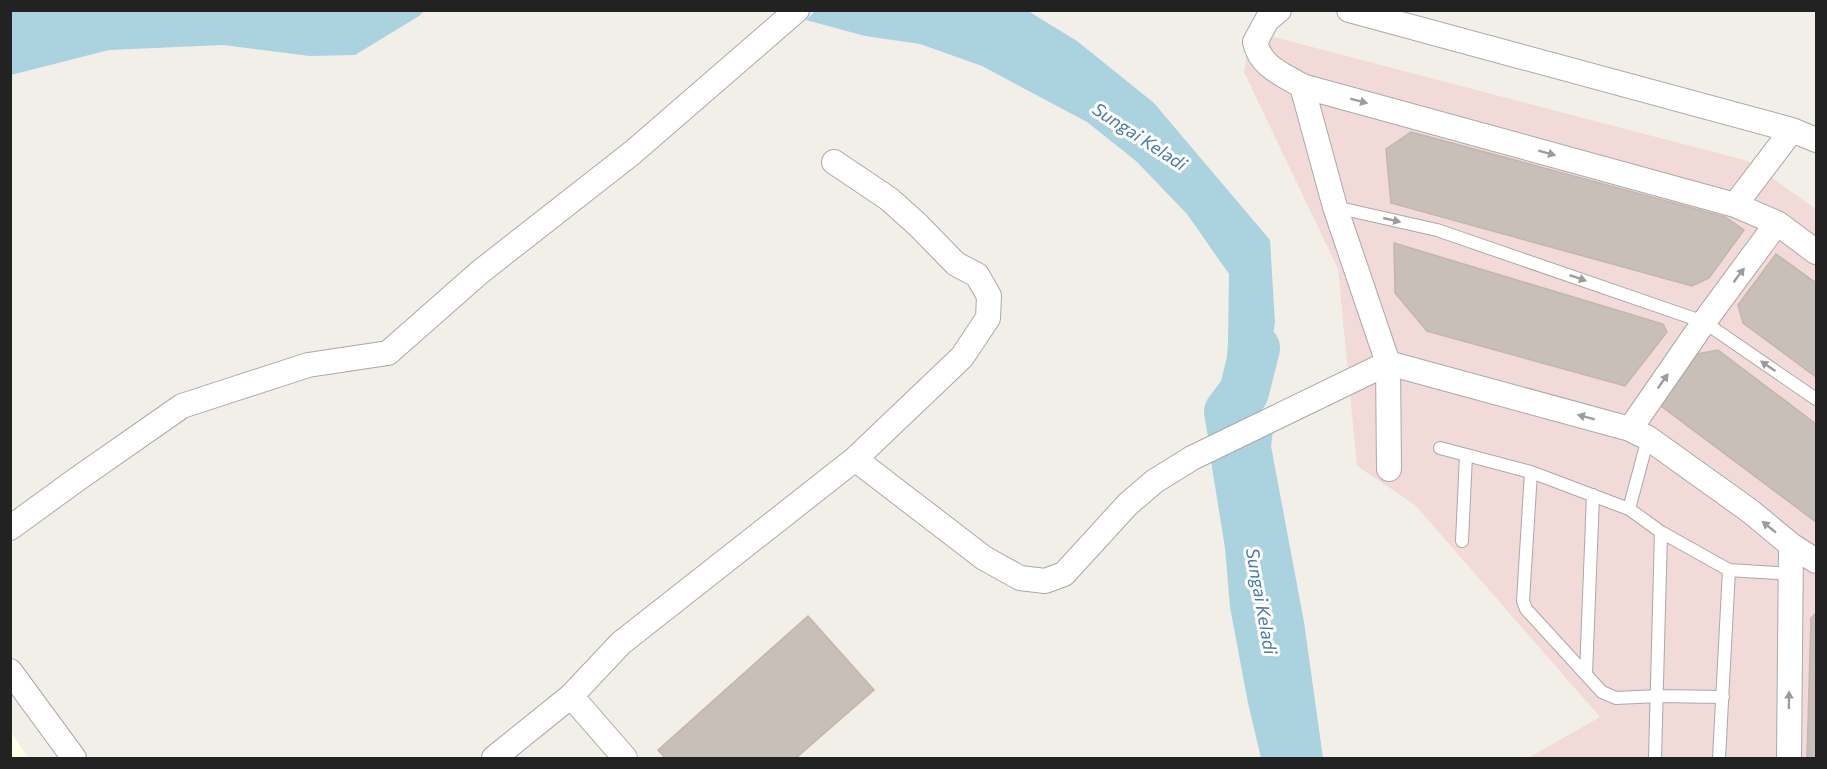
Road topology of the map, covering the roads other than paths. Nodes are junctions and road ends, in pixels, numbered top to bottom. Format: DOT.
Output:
graph roads {
  1 [pos="797,10"];
  2 [pos="1279,10"];
  3 [pos="1349,10"];
  4 [pos="1302,86"];
  5 [pos="1791,130"];
  6 [pos="1816,140"];
  7 [pos="834,162"];
  8 [pos="1735,206"];
  9 [pos="1335,207"];
  10 [pos="1777,223"];
  11 [pos="1816,252"];
  12 [pos="1704,322"];
  13 [pos="1389,363"];
  14 [pos="1816,399"];
  15 [pos="1639,434"];
  16 [pos="1440,448"];
  17 [pos="1466,455"];
  18 [pos="855,459"];
  19 [pos="1389,469"];
  20 [pos="1531,472"];
  21 [pos="1593,495"];
  22 [pos="1629,509"];
  23 [pos="10,528"];
  24 [pos="1661,532"];
  25 [pos="1462,541"];
  26 [pos="1791,545"];
  27 [pos="1816,561"];
  28 [pos="1729,570"];
  29 [pos="1791,574"];
  30 [pos="10,671"];
  31 [pos="1586,674"];
  32 [pos="571,696"];
  33 [pos="1657,696"];
  34 [pos="1723,697"];
  35 [pos="74,759"];
  36 [pos="494,759"];
  37 [pos="625,759"];
  38 [pos="1654,759"];
  39 [pos="1719,759"];
  40 [pos="1789,759"];
  1 -- 23 [label="street"];
  2 -- 4 [label="street"];
  3 -- 5 [label="street"];
  4 -- 8 [label="street, one-way"];
  4 -- 9 [label="street"];
  5 -- 6 [label="street"];
  5 -- 8 [label="street"];
  7 -- 18 [label="street"];
  8 -- 10 [label="street"];
  9 -- 12 [label="lane, one-way"];
  9 -- 13 [label="street"];
  10 -- 11 [label="street"];
  12 -- 10 [label="street, one-way"];
  14 -- 12 [label="lane, one-way"];
  15 -- 12 [label="street, one-way"];
  15 -- 13 [label="street, one-way"];
  13 -- 18 [label="street"];
  13 -- 19 [label="street"];
  15 -- 22 [label="lane"];
  26 -- 15 [label="street, one-way"];
  16 -- 17 [label="lane"];
  17 -- 20 [label="lane"];
  17 -- 25 [label="lane"];
  18 -- 32 [label="street"];
  20 -- 21 [label="lane"];
  20 -- 31 [label="lane"];
  21 -- 22 [label="lane"];
  21 -- 31 [label="lane"];
  22 -- 24 [label="lane"];
  24 -- 28 [label="lane"];
  24 -- 33 [label="lane"];
  26 -- 27 [label="street"];
  26 -- 29 [label="street"];
  28 -- 29 [label="lane"];
  28 -- 34 [label="lane"];
  40 -- 29 [label="street, one-way"];
  30 -- 35 [label="street"];
  31 -- 33 [label="lane"];
  32 -- 36 [label="street"];
  32 -- 37 [label="street"];
  33 -- 34 [label="lane"];
  33 -- 38 [label="lane"];
  34 -- 39 [label="lane"];
}
